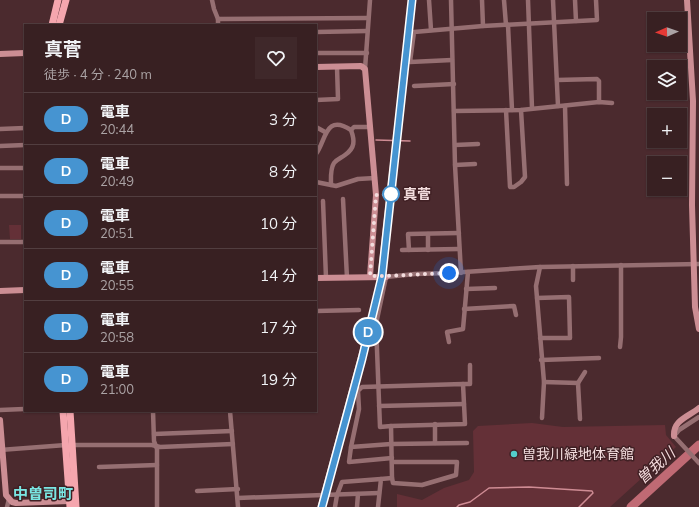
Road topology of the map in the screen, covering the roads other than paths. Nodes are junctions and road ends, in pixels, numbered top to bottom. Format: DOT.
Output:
graph roads {
  1 [pos="58,0"];
  2 [pos="66,0"];
  3 [pos="212,0"];
  4 [pos="370,0"];
  5 [pos="429,0"];
  6 [pos="451,0"];
  7 [pos="482,0"];
  8 [pos="504,0"];
  9 [pos="528,0"];
  10 [pos="553,0"];
  11 [pos="575,0"];
  12 [pos="596,0"];
  13 [pos="687,0"];
  14 [pos="368,18"];
  15 [pos="218,19"];
  16 [pos="576,21"];
  17 [pos="554,22"];
  18 [pos="529,23"];
  19 [pos="52,24"];
  20 [pos="59,24"];
  21 [pos="218,24"];
  22 [pos="507,25"];
  23 [pos="483,26"];
  24 [pos="452,29"];
  25 [pos="431,30"];
  26 [pos="367,31"];
  27 [pos="317,32"];
  28 [pos="24,53"];
  29 [pos="317,53"];
  30 [pos="366,53"];
  31 [pos="0,54"];
  32 [pos="452,60"];
  33 [pos="317,67"];
  34 [pos="337,67"];
  35 [pos="365,69"];
  36 [pos="556,80"];
  37 [pos="454,84"];
  38 [pos="414,86"];
  39 [pos="317,100"];
  40 [pos="599,102"];
  41 [pos="612,103"];
  42 [pos="558,106"];
  43 [pos="565,106"];
  44 [pos="532,108"];
  45 [pos="506,110"];
  46 [pos="512,110"];
  47 [pos="521,110"];
  48 [pos="454,111"];
  49 [pos="370,127"];
  50 [pos="24,128"];
  51 [pos="317,128"];
  52 [pos="0,129"];
  53 [pos="351,130"];
  54 [pos="325,132"];
  55 [pos="478,144"];
  56 [pos="455,145"];
  57 [pos="0,146"];
  58 [pos="24,146"];
  59 [pos="317,152"];
  60 [pos="475,164"];
  61 [pos="455,165"];
  62 [pos="0,168"];
  63 [pos="24,168"];
  64 [pos="375,178"];
  65 [pos="317,182"];
  66 [pos="567,184"];
  67 [pos="331,185"];
  68 [pos="0,196"];
  69 [pos="24,196"];
  70 [pos="343,199"];
  71 [pos="323,201"];
  72 [pos="459,233"];
  73 [pos="428,234"];
  74 [pos="0,242"];
  75 [pos="24,242"];
  76 [pos="459,249"];
  77 [pos="402,250"];
  78 [pos="409,250"];
  79 [pos="428,250"];
  80 [pos="697,264"];
  81 [pos="621,265"];
  82 [pos="573,266"];
  83 [pos="540,267"];
  84 [pos="468,272"];
  85 [pos="460,273"];
  86 [pos="370,276"];
  87 [pos="386,277"];
  88 [pos="317,278"];
  89 [pos="326,278"];
  90 [pos="347,278"];
  91 [pos="573,280"];
  92 [pos="495,288"];
  93 [pos="466,289"];
  94 [pos="24,290"];
  95 [pos="0,291"];
  96 [pos="537,298"];
  97 [pos="464,309"];
  98 [pos="359,310"];
  99 [pos="317,311"];
  100 [pos="516,315"];
  101 [pos="699,329"];
  102 [pos="540,338"];
  103 [pos="449,342"];
  104 [pos="620,347"];
  105 [pos="599,358"];
  106 [pos="541,360"];
  107 [pos="470,365"];
  108 [pos="585,372"];
  109 [pos="544,382"];
  110 [pos="578,383"];
  111 [pos="463,384"];
  112 [pos="379,387"];
  113 [pos="464,404"];
  114 [pos="379,406"];
  115 [pos="699,408"];
  116 [pos="24,409"];
  117 [pos="0,410"];
  118 [pos="63,412"];
  119 [pos="70,412"];
  120 [pos="153,412"];
  121 [pos="230,412"];
  122 [pos="699,417"];
  123 [pos="542,418"];
  124 [pos="580,419"];
  125 [pos="0,420"];
  126 [pos="435,424"];
  127 [pos="391,426"];
  128 [pos="232,431"];
  129 [pos="154,434"];
  130 [pos="676,438"];
  131 [pos="435,443"];
  132 [pos="467,443"];
  133 [pos="233,444"];
  134 [pos="391,444"];
  135 [pos="70,445"];
  136 [pos="156,446"];
  137 [pos="350,447"];
  138 [pos="1,450"];
  139 [pos="392,460"];
  140 [pos="699,463"];
  141 [pos="157,465"];
  142 [pos="99,467"];
  143 [pos="392,478"];
  144 [pos="381,479"];
  145 [pos="238,489"];
  146 [pos="197,491"];
  147 [pos="379,493"];
  148 [pos="358,494"];
  149 [pos="338,495"];
  150 [pos="238,498"];
  151 [pos="9,499"];
  152 [pos="70,504"];
  153 [pos="7,507"];
  154 [pos="76,507"];
  155 [pos="157,507"];
  156 [pos="238,507"];
  157 [pos="336,507"];
  158 [pos="356,507"];
  159 [pos="378,507"];
  1 -- 19 [label="main road"];
  2 -- 20 [label="main road"];
  3 -- 15 [label="street"];
  4 -- 14 [label="street"];
  5 -- 25 [label="street"];
  6 -- 24 [label="street"];
  7 -- 23 [label="street"];
  8 -- 22 [label="street"];
  9 -- 18 [label="street"];
  10 -- 17 [label="street"];
  11 -- 16 [label="street"];
  12 -- 16 [label="street"];
  13 -- 80 [label="street"];
  14 -- 15 [label="street"];
  14 -- 26 [label="street"];
  15 -- 21 [label="street"];
  16 -- 17 [label="street"];
  17 -- 18 [label="street"];
  17 -- 36 [label="street"];
  18 -- 22 [label="street"];
  18 -- 44 [label="street"];
  22 -- 23 [label="street"];
  22 -- 46 [label="street"];
  23 -- 24 [label="street"];
  24 -- 25 [label="street"];
  24 -- 32 [label="street"];
  25 -- 32 [label="street"];
  26 -- 27 [label="street"];
  26 -- 30 [label="street"];
  28 -- 31 [label="street"];
  29 -- 30 [label="street"];
  30 -- 35 [label="street"];
  32 -- 37 [label="street"];
  33 -- 34 [label="street"];
  34 -- 35 [label="street"];
  34 -- 39 [label="street"];
  35 -- 49 [label="street"];
  36 -- 40 [label="street"];
  36 -- 42 [label="street"];
  37 -- 38 [label="street"];
  37 -- 48 [label="street"];
  40 -- 41 [label="street"];
  40 -- 43 [label="street"];
  42 -- 43 [label="street"];
  42 -- 44 [label="street"];
  43 -- 66 [label="street"];
  44 -- 47 [label="street"];
  45 -- 46 [label="street"];
  45 -- 47 [label="street"];
  45 -- 48 [label="street"];
  46 -- 47 [label="street"];
  48 -- 56 [label="street"];
  49 -- 53 [label="street"];
  49 -- 64 [label="street"];
  50 -- 52 [label="street"];
  51 -- 54 [label="street"];
  53 -- 54 [label="street"];
  53 -- 67 [label="street"];
  54 -- 59 [label="street"];
  55 -- 56 [label="street"];
  56 -- 61 [label="street"];
  57 -- 58 [label="street"];
  60 -- 61 [label="street"];
  61 -- 72 [label="street"];
  62 -- 63 [label="street"];
  64 -- 67 [label="street"];
  64 -- 86 [label="street"];
  65 -- 67 [label="street"];
  68 -- 69 [label="street"];
  70 -- 90 [label="street"];
  71 -- 89 [label="street"];
  72 -- 73 [label="street"];
  72 -- 76 [label="street"];
  73 -- 78 [label="street"];
  73 -- 79 [label="street"];
  74 -- 75 [label="street"];
  76 -- 79 [label="street"];
  76 -- 85 [label="street"];
  77 -- 78 [label="street"];
  78 -- 79 [label="street"];
  80 -- 81 [label="street"];
  80 -- 101 [label="street"];
  81 -- 82 [label="street"];
  81 -- 104 [label="street"];
  82 -- 83 [label="street"];
  82 -- 91 [label="street"];
  83 -- 84 [label="street"];
  83 -- 96 [label="street"];
  84 -- 85 [label="street"];
  84 -- 93 [label="street"];
  85 -- 87 [label="street"];
  86 -- 87 [label="street"];
  86 -- 90 [label="street"];
  87 -- 112 [label="street"];
  88 -- 89 [label="street"];
  89 -- 90 [label="street"];
  92 -- 93 [label="street"];
  93 -- 97 [label="street"];
  94 -- 95 [label="street"];
  96 -- 102 [label="street"];
  96 -- 102 [label="street"];
  97 -- 100 [label="street"];
  97 -- 103 [label="street"];
  98 -- 99 [label="street"];
  102 -- 106 [label="street"];
  105 -- 106 [label="street"];
  106 -- 109 [label="street"];
  107 -- 111 [label="street"];
  108 -- 110 [label="street"];
  109 -- 110 [label="street"];
  109 -- 123 [label="street"];
  110 -- 124 [label="street"];
  111 -- 112 [label="street"];
  111 -- 113 [label="street"];
  112 -- 114 [label="street"];
  112 -- 137 [label="street"];
  113 -- 114 [label="street"];
  113 -- 126 [label="street"];
  114 -- 127 [label="street"];
  115 -- 130 [label="street"];
  116 -- 117 [label="street"];
  118 -- 135 [label="main road"];
  119 -- 135 [label="main road"];
  120 -- 129 [label="street"];
  121 -- 128 [label="street"];
  122 -- 130 [label="street"];
  125 -- 138 [label="street"];
  126 -- 127 [label="street"];
  126 -- 131 [label="street"];
  127 -- 134 [label="street"];
  128 -- 129 [label="street"];
  128 -- 133 [label="street"];
  129 -- 136 [label="street"];
  130 -- 140 [label="street"];
  131 -- 132 [label="street"];
  131 -- 134 [label="street"];
  133 -- 136 [label="street"];
  133 -- 145 [label="street"];
  134 -- 137 [label="street"];
  134 -- 139 [label="street"];
  135 -- 136 [label="street"];
  135 -- 138 [label="street"];
  135 -- 152 [label="main road"];
  135 -- 154 [label="main road"];
  136 -- 141 [label="street"];
  137 -- 139 [label="street"];
  138 -- 151 [label="street"];
  139 -- 143 [label="street"];
  139 -- 143 [label="street"];
  141 -- 142 [label="street"];
  141 -- 155 [label="street"];
  143 -- 144 [label="street"];
  144 -- 147 [label="street"];
  144 -- 149 [label="street"];
  145 -- 146 [label="street"];
  145 -- 150 [label="street"];
  147 -- 148 [label="street"];
  147 -- 159 [label="street"];
  148 -- 149 [label="street"];
  148 -- 158 [label="street"];
  149 -- 150 [label="street"];
  149 -- 157 [label="street"];
  150 -- 156 [label="street"];
  151 -- 152 [label="street"];
  151 -- 153 [label="street"];
}
